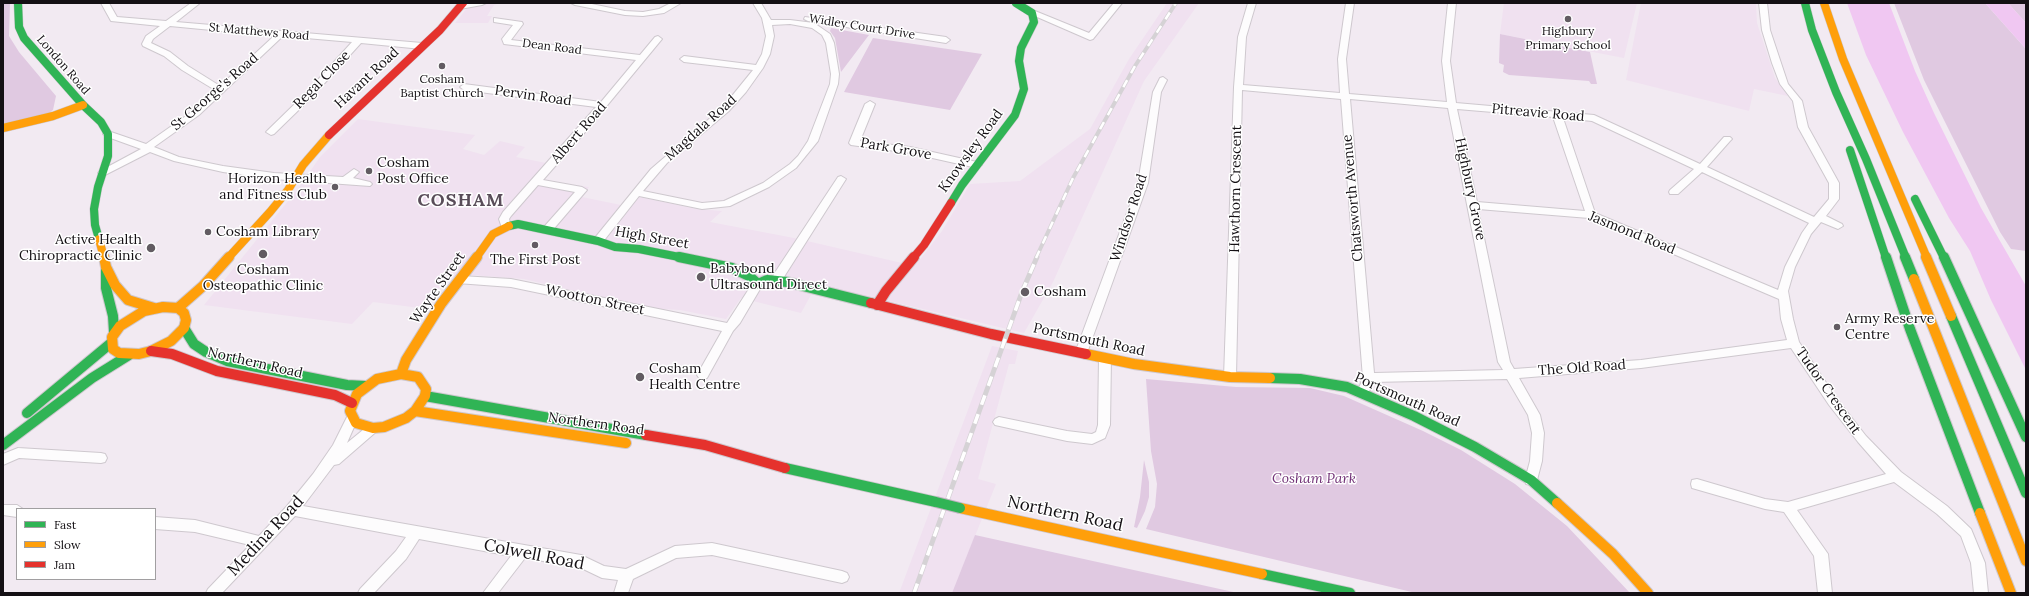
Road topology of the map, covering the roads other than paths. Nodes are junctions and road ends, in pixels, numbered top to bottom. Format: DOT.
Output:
graph roads {
  1 [pos="18,3"];
  2 [pos="105,3"];
  3 [pos="196,3"];
  4 [pos="482,3"];
  5 [pos="575,3"];
  6 [pos="757,3"];
  7 [pos="1016,3"];
  8 [pos="1118,3"];
  9 [pos="1252,3"];
  10 [pos="1350,3"];
  11 [pos="1452,3"];
  12 [pos="1763,3"];
  13 [pos="1805,3"];
  14 [pos="1824,3"];
  15 [pos="675,4"];
  16 [pos="462,5"];
  17 [pos="1032,13"];
  18 [pos="777,14"];
  19 [pos="792,19"];
  20 [pos="497,20"];
  21 [pos="768,23"];
  22 [pos="168,24"];
  23 [pos="281,34"];
  24 [pos="658,39"];
  25 [pos="359,40"];
  26 [pos="946,40"];
  27 [pos="422,46"];
  28 [pos="642,58"];
  29 [pos="684,59"];
  30 [pos="1843,59"];
  31 [pos="759,68"];
  32 [pos="1163,80"];
  33 [pos="1238,86"];
  34 [pos="464,87"];
  35 [pos="221,90"];
  36 [pos="1836,92"];
  37 [pos="1345,96"];
  38 [pos="870,104"];
  39 [pos="83,105"];
  40 [pos="602,106"];
  41 [pos="1452,106"];
  42 [pos="1557,115"];
  43 [pos="284,119"];
  44 [pos="296,120"];
  45 [pos="3,128"];
  46 [pos="271,132"];
  47 [pos="108,134"];
  48 [pos="1727,139"];
  49 [pos="148,148"];
  50 [pos="977,165"];
  51 [pos="1701,168"];
  52 [pos="1901,171"];
  53 [pos="354,172"];
  54 [pos="104,173"];
  55 [pos="295,178"];
  56 [pos="840,179"];
  57 [pos="345,180"];
  58 [pos="536,182"];
  59 [pos="367,184"];
  60 [pos="1674,192"];
  61 [pos="1912,192"];
  62 [pos="638,193"];
  63 [pos="1474,205"];
  64 [pos="1591,214"];
  65 [pos="1818,220"];
  66 [pos="506,226"];
  67 [pos="1838,226"];
  68 [pos="547,230"];
  69 [pos="598,241"];
  70 [pos="106,267"];
  71 [pos="732,268"];
  72 [pos="783,279"];
  73 [pos="461,280"];
  74 [pos="758,284"];
  75 [pos="1783,296"];
  76 [pos="877,305"];
  77 [pos="154,308"];
  78 [pos="178,308"];
  79 [pos="184,328"];
  80 [pos="729,328"];
  81 [pos="114,332"];
  82 [pos="1794,342"];
  83 [pos="111,343"];
  84 [pos="151,351"];
  85 [pos="1081,353"];
  86 [pos="129,355"];
  87 [pos="1105,358"];
  88 [pos="401,374"];
  89 [pos="1510,374"];
  90 [pos="703,375"];
  91 [pos="1230,377"];
  92 [pos="1369,378"];
  93 [pos="366,386"];
  94 [pos="1363,393"];
  95 [pos="425,396"];
  96 [pos="352,403"];
  97 [pos="415,412"];
  98 [pos="352,418"];
  99 [pos="18,420"];
  100 [pos="999,422"];
  101 [pos="373,428"];
  102 [pos="2026,437"];
  103 [pos="636,444"];
  104 [pos="3,445"];
  105 [pos="680,450"];
  106 [pos="101,458"];
  107 [pos="3,460"];
  108 [pos="773,465"];
  109 [pos="1896,476"];
  110 [pos="318,478"];
  111 [pos="1531,480"];
  112 [pos="1697,484"];
  113 [pos="2026,493"];
  114 [pos="1788,507"];
  115 [pos="3,510"];
  116 [pos="292,510"];
  117 [pos="16,511"];
  118 [pos="156,523"];
  119 [pos="416,533"];
  120 [pos="261,542"];
  121 [pos="522,552"];
  122 [pos="2026,561"];
  123 [pos="627,575"];
  124 [pos="842,577"];
  125 [pos="213,593"];
  126 [pos="365,593"];
  127 [pos="490,593"];
  128 [pos="621,593"];
  129 [pos="1350,593"];
  130 [pos="1648,593"];
  131 [pos="1825,593"];
  132 [pos="1981,593"];
  133 [pos="2011,593"];
  1 -- 39 [label="main road, London Road"];
  2 -- 22 [label="street, St Matthews Road"];
  3 -- 22 [label="street"];
  4 -- 16 [label="street"];
  5 -- 15 [label="street"];
  6 -- 21 [label="street, Magdala Road"];
  7 -- 17 [label="main road"];
  8 -- 17 [label="street"];
  9 -- 33 [label="street, Hawthorn Crescent"];
  10 -- 37 [label="street, Chatsworth Avenue"];
  11 -- 41 [label="street, Highbury Grove"];
  12 -- 65 [label="street, Tudor Crescent"];
  13 -- 36 [label="main road"];
  14 -- 30 [label="main road"];
  16 -- 27 [label="main road, Havant Road"];
  17 -- 50 [label="main road, Knowsley Road"];
  18 -- 19 [label="street, Widley Court Drive"];
  19 -- 21 [label="street"];
  19 -- 26 [label="street, Widley Court Drive"];
  19 -- 62 [label="street"];
  20 -- 28 [label="street, Dean Road"];
  21 -- 31 [label="street, Magdala Road"];
  22 -- 23 [label="street, St Matthews Road"];
  22 -- 35 [label="street"];
  23 -- 25 [label="street, St Matthews Road"];
  23 -- 35 [label="street, St George's Road"];
  24 -- 28 [label="street, Albert Road"];
  25 -- 27 [label="street, St Matthews Road"];
  25 -- 43 [label="street, Regal Close"];
  27 -- 55 [label="main road, Havant Road"];
  28 -- 40 [label="street, Albert Road"];
  29 -- 31 [label="street"];
  30 -- 52 [label="main road"];
  30 -- 113 [label="main road"];
  31 -- 62 [label="street, Magdala Road"];
  32 -- 85 [label="street, Windsor Road"];
  33 -- 37 [label="street, Pitreavie Road"];
  33 -- 91 [label="street, Hawthorn Crescent"];
  34 -- 40 [label="street, Pervin Road"];
  35 -- 49 [label="street, St George's Road"];
  36 -- 122 [label="main road"];
  36 -- 133 [label="main road"];
  37 -- 41 [label="street, Pitreavie Road"];
  37 -- 92 [label="street, Chatsworth Avenue"];
  38 -- 50 [label="street, Park Grove"];
  39 -- 45 [label="main road"];
  39 -- 47 [label="main road, London Road"];
  40 -- 58 [label="street, Albert Road"];
  41 -- 42 [label="street, Pitreavie Road"];
  41 -- 63 [label="street, Highbury Grove"];
  42 -- 51 [label="street, Pitreavie Road"];
  42 -- 64 [label="street"];
  43 -- 44 [label="street, Regal Close"];
  43 -- 46 [label="street, Regal Close"];
  47 -- 49 [label="street"];
  47 -- 54 [label="main road"];
  48 -- 51 [label="street"];
  49 -- 54 [label="street, St George's Road"];
  49 -- 55 [label="street"];
  50 -- 76 [label="main road, Knowsley Road"];
  51 -- 60 [label="street"];
  51 -- 65 [label="street, Pitreavie Road"];
  53 -- 57 [label="street"];
  54 -- 70 [label="main road"];
  55 -- 57 [label="street"];
  55 -- 78 [label="main road, Havant Road"];
  56 -- 72 [label="street"];
  57 -- 59 [label="street"];
  58 -- 66 [label="street, Albert Road"];
  58 -- 68 [label="street"];
  61 -- 102 [label="main road"];
  62 -- 69 [label="street, Magdala Road"];
  63 -- 64 [label="street, Jasmond Road"];
  63 -- 89 [label="street, Highbury Grove"];
  64 -- 75 [label="street, Jasmond Road"];
  65 -- 67 [label="street, Pitreavie Road"];
  65 -- 75 [label="street, Tudor Crescent"];
  66 -- 68 [label="main road, High Street"];
  66 -- 73 [label="main road, Wayte Street"];
  68 -- 69 [label="main road, High Street"];
  69 -- 71 [label="main road, High Street"];
  70 -- 77 [label="main road"];
  70 -- 81 [label="main road"];
  71 -- 72 [label="main road"];
  71 -- 74 [label="main road, High Street"];
  72 -- 74 [label="main road"];
  72 -- 76 [label="main road"];
  73 -- 80 [label="street, Wootton Street"];
  73 -- 88 [label="main road, Wayte Street"];
  74 -- 80 [label="street"];
  75 -- 82 [label="street, Tudor Crescent"];
  76 -- 85 [label="main road, Portsmouth Road"];
  77 -- 78 [label="main road"];
  77 -- 81 [label="main road"];
  78 -- 79 [label="main road"];
  79 -- 84 [label="main road"];
  79 -- 93 [label="main road, Northern Road"];
  80 -- 90 [label="street"];
  81 -- 83 [label="main road"];
  82 -- 89 [label="street, The Old Road"];
  82 -- 109 [label="street, Tudor Crescent"];
  83 -- 86 [label="main road"];
  83 -- 99 [label="main road"];
  84 -- 86 [label="main road"];
  84 -- 96 [label="main road, Northern Road"];
  85 -- 87 [label="main road, Portsmouth Road"];
  86 -- 104 [label="main road"];
  87 -- 91 [label="main road, Portsmouth Road"];
  87 -- 100 [label="street"];
  88 -- 93 [label="main road"];
  88 -- 95 [label="main road"];
  89 -- 92 [label="street, The Old Road"];
  89 -- 111 [label="street, Highbury Grove"];
  91 -- 94 [label="main road, Portsmouth Road"];
  92 -- 94 [label="street, Chatsworth Avenue"];
  93 -- 96 [label="main road"];
  94 -- 111 [label="main road, Portsmouth Road"];
  95 -- 97 [label="main road"];
  95 -- 108 [label="main road, Northern Road"];
  96 -- 98 [label="main road"];
  97 -- 101 [label="main road"];
  97 -- 103 [label="main road, Northern Road"];
  98 -- 101 [label="main road"];
  98 -- 110 [label="street, Medina Road"];
  101 -- 110 [label="street, Medina Road"];
  105 -- 108 [label="main road, Northern Road"];
  106 -- 107 [label="street"];
  108 -- 129 [label="main road, Northern Road, bridge"];
  109 -- 114 [label="street"];
  109 -- 132 [label="street, Tudor Crescent"];
  110 -- 116 [label="street, Medina Road"];
  111 -- 130 [label="main road, Portsmouth Road"];
  112 -- 114 [label="street"];
  114 -- 131 [label="street"];
  115 -- 117 [label="street"];
  116 -- 119 [label="street, Colwell Road"];
  116 -- 120 [label="street, Medina Road"];
  118 -- 120 [label="street"];
  119 -- 121 [label="street, Colwell Road"];
  119 -- 126 [label="street"];
  120 -- 125 [label="street, Medina Road"];
  121 -- 123 [label="street, Colwell Road"];
  121 -- 127 [label="street"];
  123 -- 124 [label="street"];
  123 -- 128 [label="street"];
}
